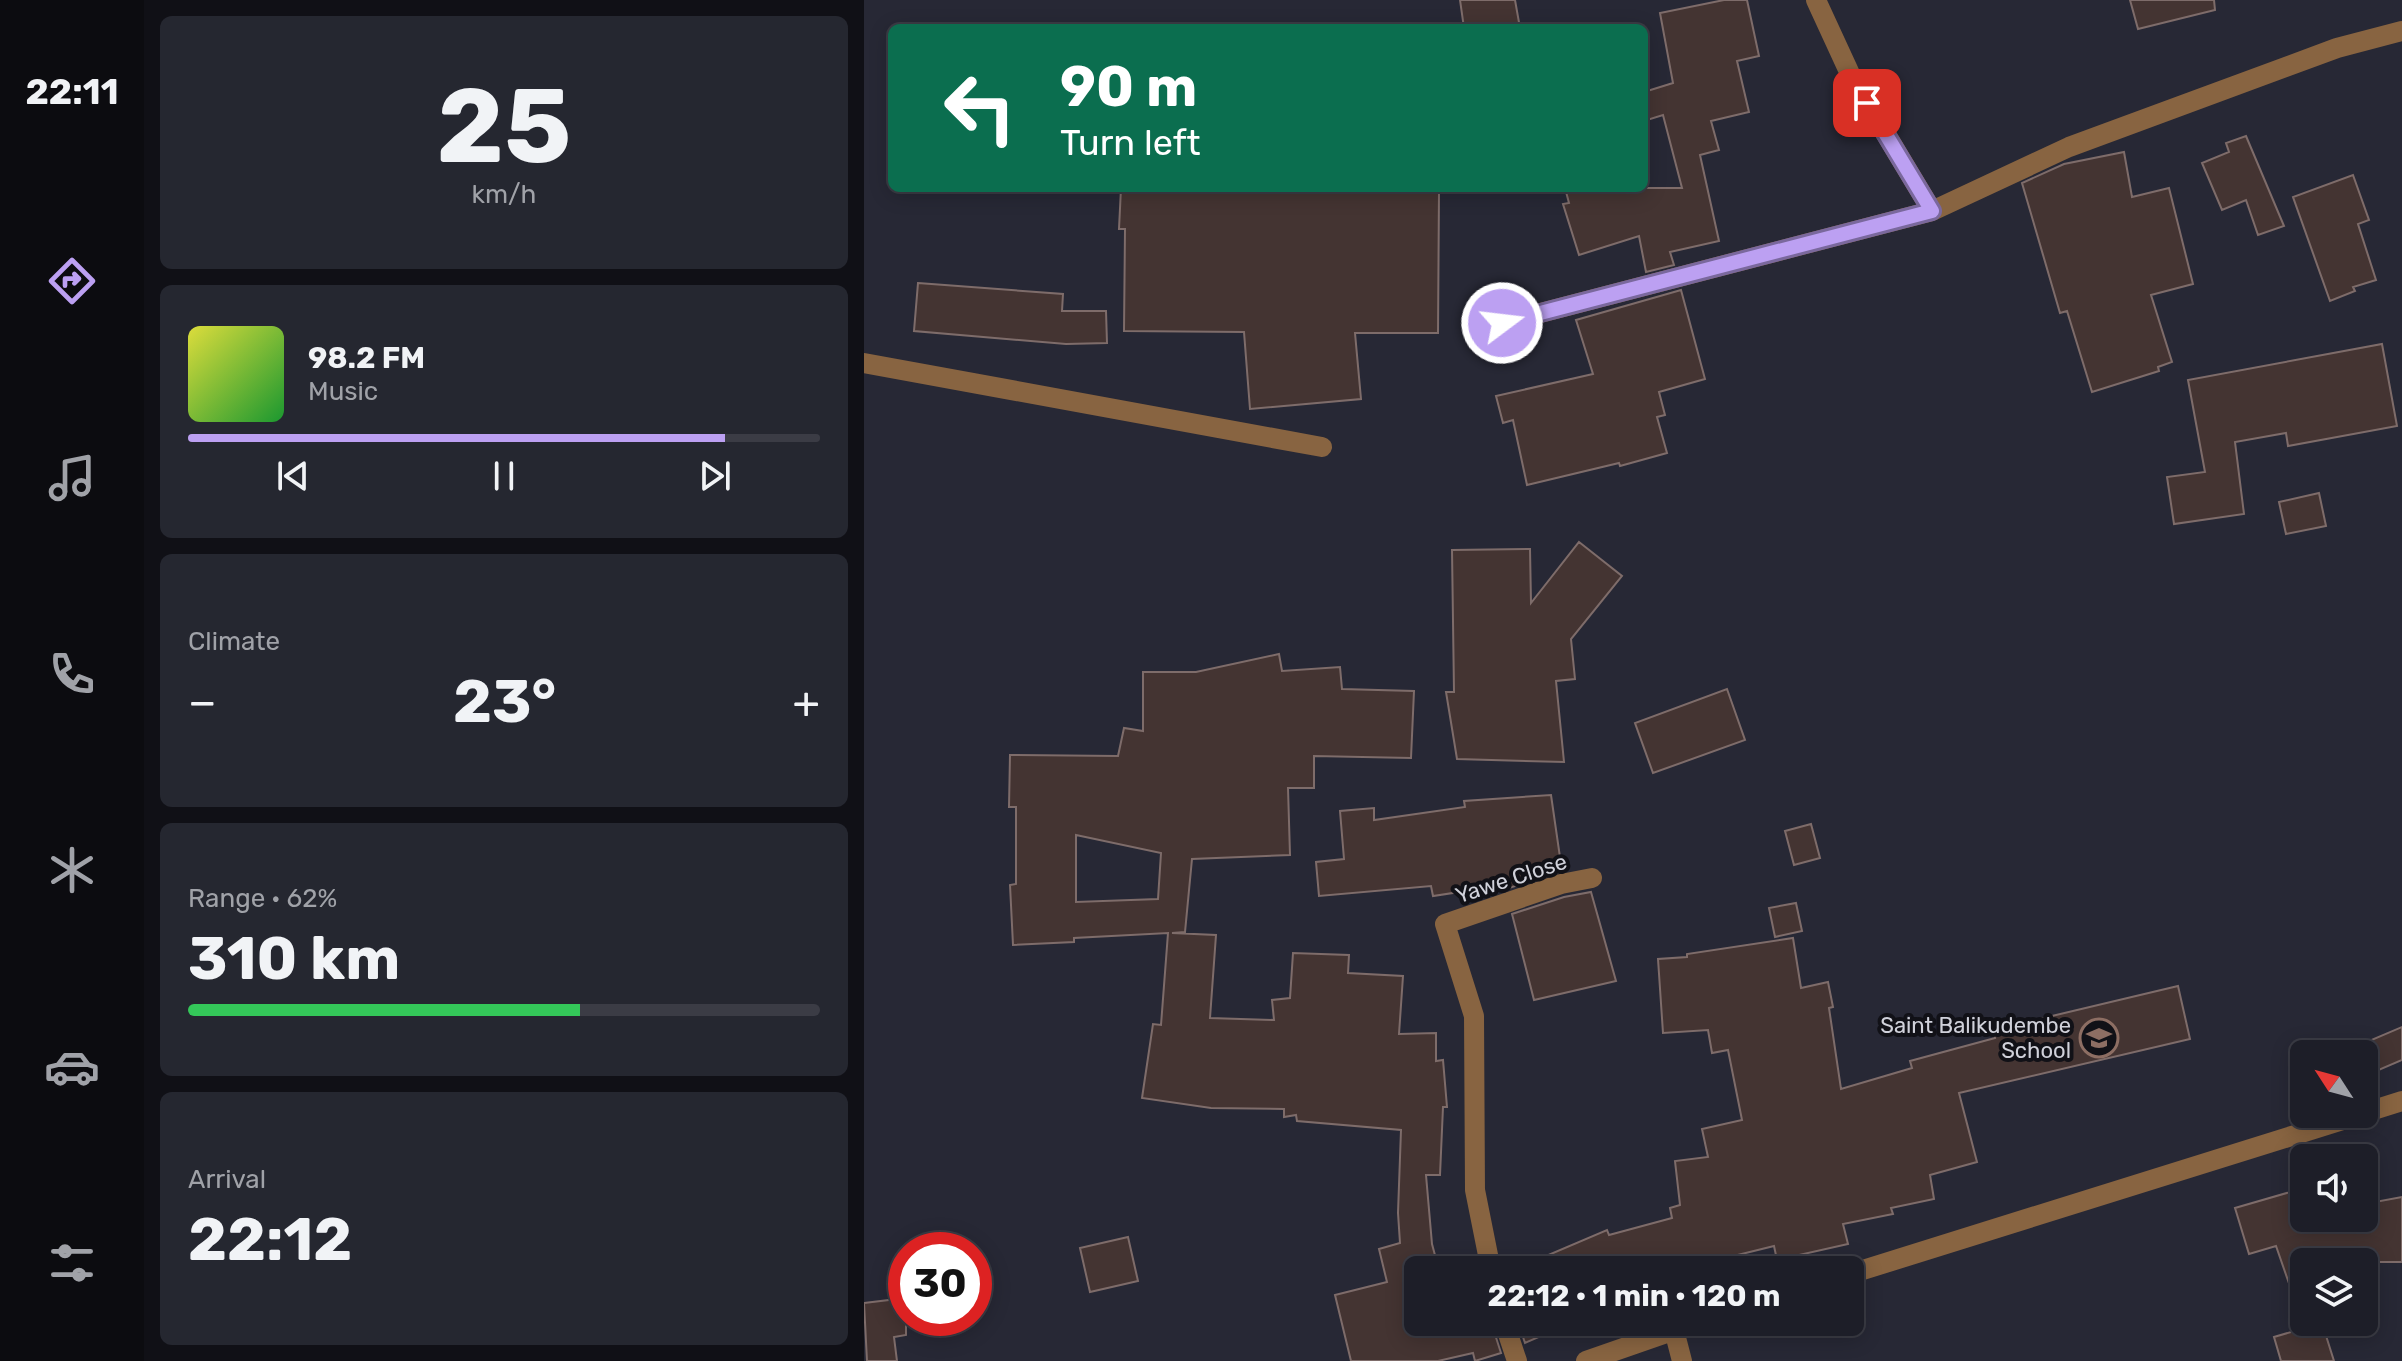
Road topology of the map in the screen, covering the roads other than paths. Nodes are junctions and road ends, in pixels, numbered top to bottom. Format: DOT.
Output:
graph roads {
  1 [pos="1816,0"];
  2 [pos="2402,31"];
  3 [pos="1932,211"];
  4 [pos="1502,323"];
  5 [pos="864,363"];
  6 [pos="1322,447"];
  7 [pos="1592,878"];
  8 [pos="2402,1101"];
  9 [pos="2378,1109"];
  10 [pos="2318,1128"];
  11 [pos="1488,1256"];
  12 [pos="1864,1270"];
  13 [pos="1509,1336"];
  14 [pos="1657,1336"];
  15 [pos="1676,1336"];
  16 [pos="1517,1361"];
  17 [pos="1586,1361"];
  18 [pos="1682,1361"];
  1 -- 3 [label="street"];
  2 -- 3 [label="street"];
  3 -- 4 [label="street"];
  5 -- 6 [label="street"];
  7 -- 11 [label="street, Yawe Close"];
  8 -- 9 [label="street"];
  10 -- 12 [label="street"];
  13 -- 16 [label="street"];
  14 -- 17 [label="street"];
  15 -- 18 [label="street"];
}
